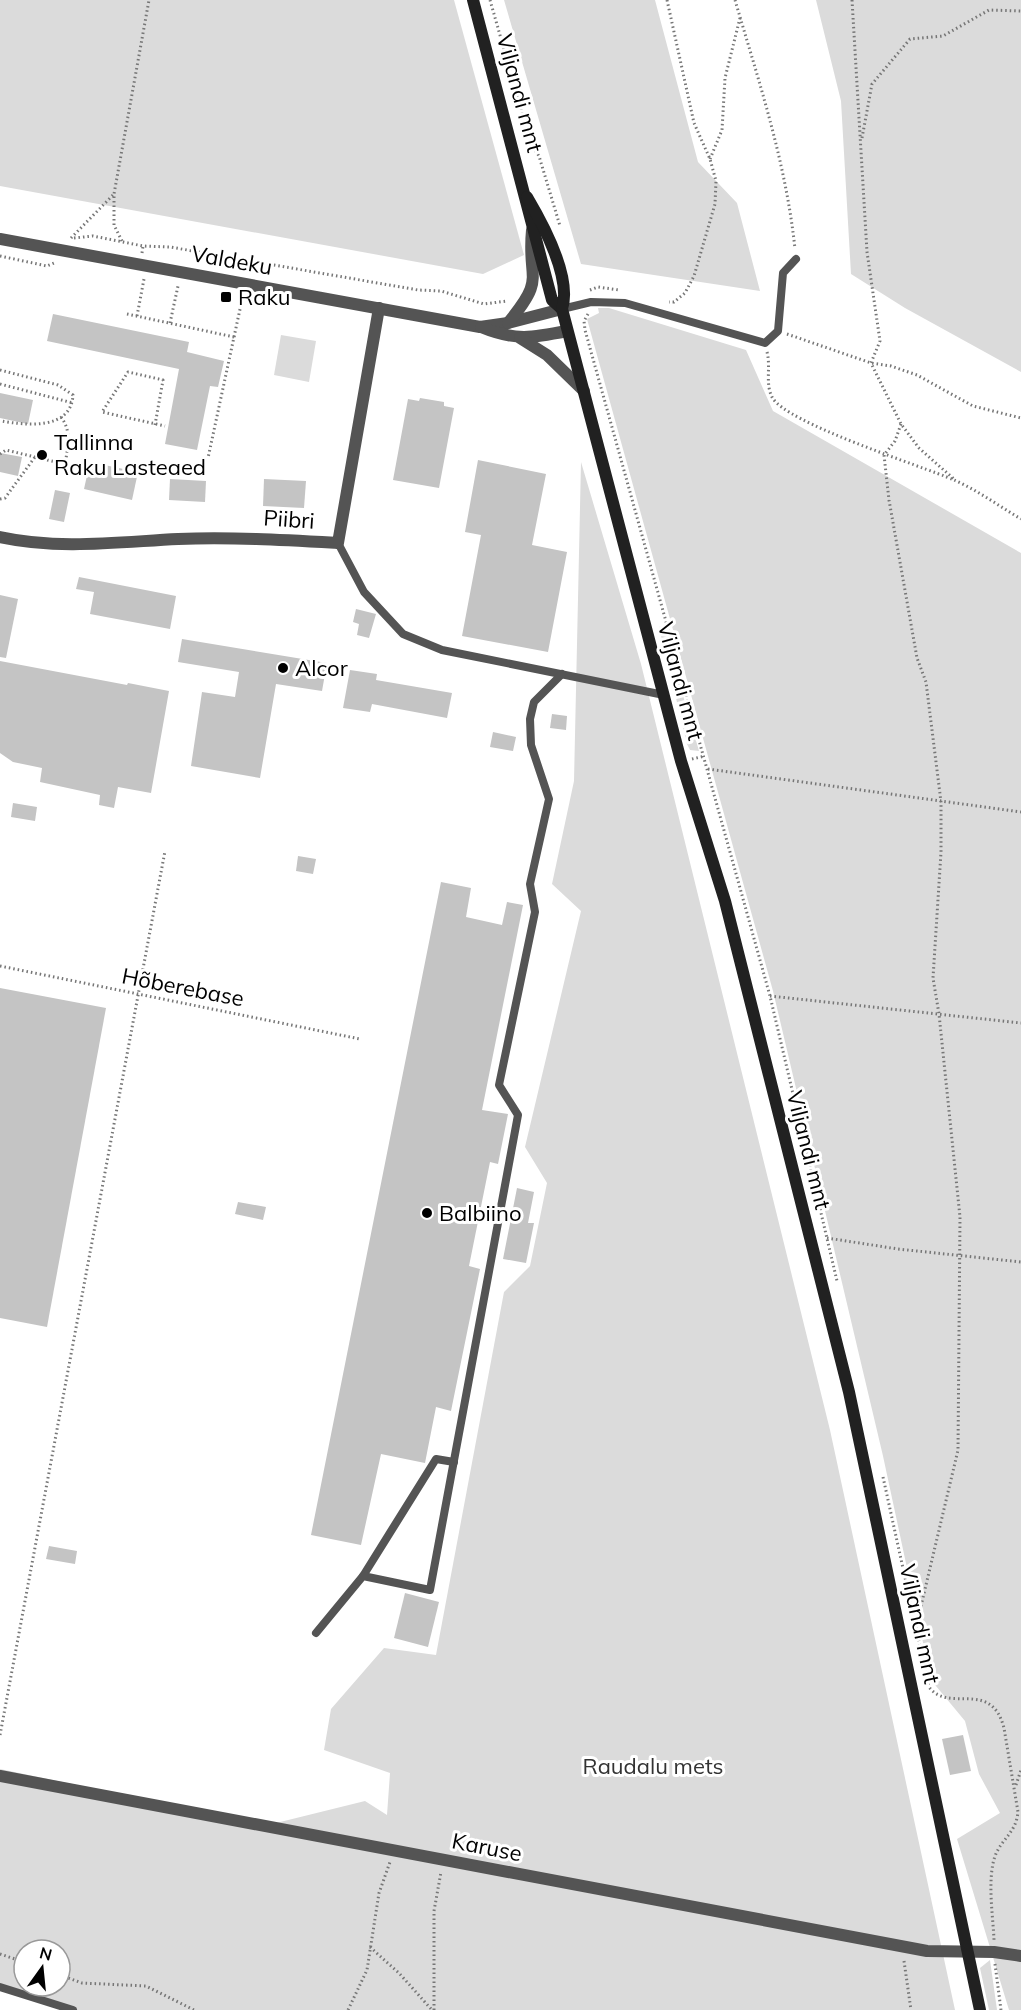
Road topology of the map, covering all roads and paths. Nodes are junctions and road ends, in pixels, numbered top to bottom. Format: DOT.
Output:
graph roads {
  1 [pos="148,0"];
  2 [pos="473,0"];
  3 [pos="490,0"];
  4 [pos="667,0"];
  5 [pos="735,0"];
  6 [pos="852,0"];
  7 [pos="1021,11"];
  8 [pos="740,17"];
  9 [pos="861,145"];
  10 [pos="710,159"];
  11 [pos="114,194"];
  12 [pos="527,197"];
  13 [pos="532,223"];
  14 [pos="560,229"];
  15 [pos="71,238"];
  16 [pos="0,239"];
  17 [pos="62,241"];
  18 [pos="122,241"];
  19 [pos="143,246"];
  20 [pos="141,256"];
  21 [pos="796,259"];
  22 [pos="144,279"];
  23 [pos="178,286"];
  24 [pos="588,290"];
  25 [pos="629,293"];
  26 [pos="242,300"];
  27 [pos="510,300"];
  28 [pos="661,302"];
  29 [pos="379,308"];
  30 [pos="562,309"];
  31 [pos="594,311"];
  32 [pos="128,314"];
  33 [pos="136,316"];
  34 [pos="170,322"];
  35 [pos="508,323"];
  36 [pos="480,327"];
  37 [pos="567,331"];
  38 [pos="778,331"];
  39 [pos="234,337"];
  40 [pos="520,338"];
  41 [pos="765,343"];
  42 [pos="871,363"];
  43 [pos="0,370"];
  44 [pos="0,384"];
  45 [pos="584,391"];
  46 [pos="73,403"];
  47 [pos="61,417"];
  48 [pos="1021,418"];
  49 [pos="1,421"];
  50 [pos="155,424"];
  51 [pos="901,424"];
  52 [pos="165,426"];
  53 [pos="0,454"];
  54 [pos="884,455"];
  55 [pos="35,457"];
  56 [pos="208,458"];
  57 [pos="955,480"];
  58 [pos="0,499"];
  59 [pos="1021,519"];
  60 [pos="0,537"];
  61 [pos="338,543"];
  62 [pos="562,675"];
  63 [pos="664,695"];
  64 [pos="708,769"];
  65 [pos="941,802"];
  66 [pos="1021,813"];
  67 [pos="165,851"];
  68 [pos="0,966"];
  69 [pos="138,995"];
  70 [pos="770,996"];
  71 [pos="939,1014"];
  72 [pos="1021,1023"];
  73 [pos="360,1039"];
  74 [pos="827,1238"];
  75 [pos="960,1254"];
  76 [pos="1021,1262"];
  77 [pos="837,1284"];
  78 [pos="454,1462"];
  79 [pos="881,1468"];
  80 [pos="363,1576"];
  81 [pos="916,1625"];
  82 [pos="316,1633"];
  83 [pos="0,1735"];
  84 [pos="1021,1770"];
  85 [pos="0,1776"];
  86 [pos="1016,1786"];
  87 [pos="394,1851"];
  88 [pos="441,1872"];
  89 [pos="370,1947"];
  90 [pos="903,1947"];
  91 [pos="968,1951"];
  92 [pos="994,1952"];
  93 [pos="1021,1956"];
  94 [pos="72,1979"];
  95 [pos="0,1988"];
  96 [pos="74,2010"];
  97 [pos="194,2010"];
  98 [pos="348,2010"];
  99 [pos="433,2010"];
  100 [pos="911,2010"];
  101 [pos="980,2010"];
  102 [pos="1001,2010"];
  1 -- 11 [label="path"];
  2 -- 12 [label="main road, Viljandi mnt"];
  3 -- 14 [label="path"];
  4 -- 10 [label="path"];
  5 -- 8 [label="path"];
  6 -- 9 [label="path"];
  7 -- 9 [label="path"];
  8 -- 10 [label="path"];
  8 -- 21 [label="path"];
  9 -- 42 [label="path"];
  10 -- 28 [label="path"];
  11 -- 15 [label="path"];
  11 -- 18 [label="path"];
  12 -- 13 [label="main road, Viljandi mnt"];
  12 -- 30 [label="main road, Viljandi mnt"];
  13 -- 30 [label="main road, Viljandi mnt"];
  13 -- 35 [label="street"];
  15 -- 17 [label="path"];
  15 -- 18 [label="path"];
  16 -- 29 [label="street, Valdeku"];
  18 -- 19 [label="path"];
  19 -- 20 [label="path"];
  19 -- 27 [label="path"];
  21 -- 38 [label="lane"];
  22 -- 33 [label="path"];
  23 -- 34 [label="path"];
  24 -- 25 [label="path"];
  26 -- 39 [label="path"];
  29 -- 36 [label="street, Valdeku"];
  29 -- 61 [label="street, Piibri"];
  30 -- 35 [label="street, Valdeku"];
  30 -- 37 [label="main road, Viljandi mnt"];
  30 -- 41 [label="lane"];
  31 -- 64 [label="path"];
  32 -- 33 [label="path"];
  33 -- 34 [label="path"];
  34 -- 39 [label="path"];
  35 -- 36 [label="street, Valdeku"];
  36 -- 40 [label="street"];
  37 -- 40 [label="street"];
  37 -- 45 [label="main road, Viljandi mnt"];
  38 -- 41 [label="lane"];
  38 -- 42 [label="path"];
  39 -- 56 [label="path"];
  40 -- 45 [label="street"];
  41 -- 54 [label="path"];
  42 -- 48 [label="path"];
  42 -- 51 [label="path"];
  43 -- 46 [label="path"];
  44 -- 46 [label="path"];
  45 -- 63 [label="main road, Viljandi mnt"];
  46 -- 47 [label="path"];
  47 -- 49 [label="path"];
  47 -- 55 [label="path"];
  50 -- 50 [label="path"];
  50 -- 52 [label="path"];
  51 -- 54 [label="path"];
  51 -- 57 [label="path"];
  53 -- 55 [label="path"];
  54 -- 57 [label="path"];
  54 -- 65 [label="path"];
  55 -- 58 [label="path"];
  57 -- 59 [label="path"];
  60 -- 61 [label="street, Piibri"];
  61 -- 62 [label="lane"];
  62 -- 63 [label="lane"];
  62 -- 78 [label="lane"];
  63 -- 91 [label="main road, Viljandi mnt"];
  64 -- 65 [label="path"];
  64 -- 70 [label="path"];
  65 -- 66 [label="path"];
  65 -- 71 [label="path"];
  67 -- 69 [label="path"];
  68 -- 69 [label="path, Hõberebase"];
  69 -- 73 [label="path, Hõberebase"];
  69 -- 83 [label="path"];
  70 -- 71 [label="path"];
  70 -- 74 [label="path"];
  71 -- 72 [label="path"];
  71 -- 75 [label="path"];
  74 -- 75 [label="path"];
  74 -- 77 [label="path"];
  75 -- 76 [label="path"];
  75 -- 81 [label="path"];
  78 -- 80 [label="lane"];
  78 -- 80 [label="lane"];
  79 -- 81 [label="path"];
  80 -- 82 [label="lane"];
  81 -- 86 [label="path"];
  84 -- 86 [label="path"];
  85 -- 87 [label="street, Karuse"];
  86 -- 92 [label="path"];
  87 -- 89 [label="path"];
  87 -- 90 [label="street, Karuse"];
  88 -- 99 [label="path"];
  89 -- 98 [label="path"];
  89 -- 99 [label="path"];
  90 -- 91 [label="street, Karuse"];
  90 -- 100 [label="path"];
  91 -- 92 [label="street, Karuse"];
  91 -- 101 [label="main road, Viljandi mnt"];
  92 -- 93 [label="street, Karuse"];
  92 -- 102 [label="path"];
  94 -- 97 [label="path"];
  95 -- 96 [label="lane"];
}
